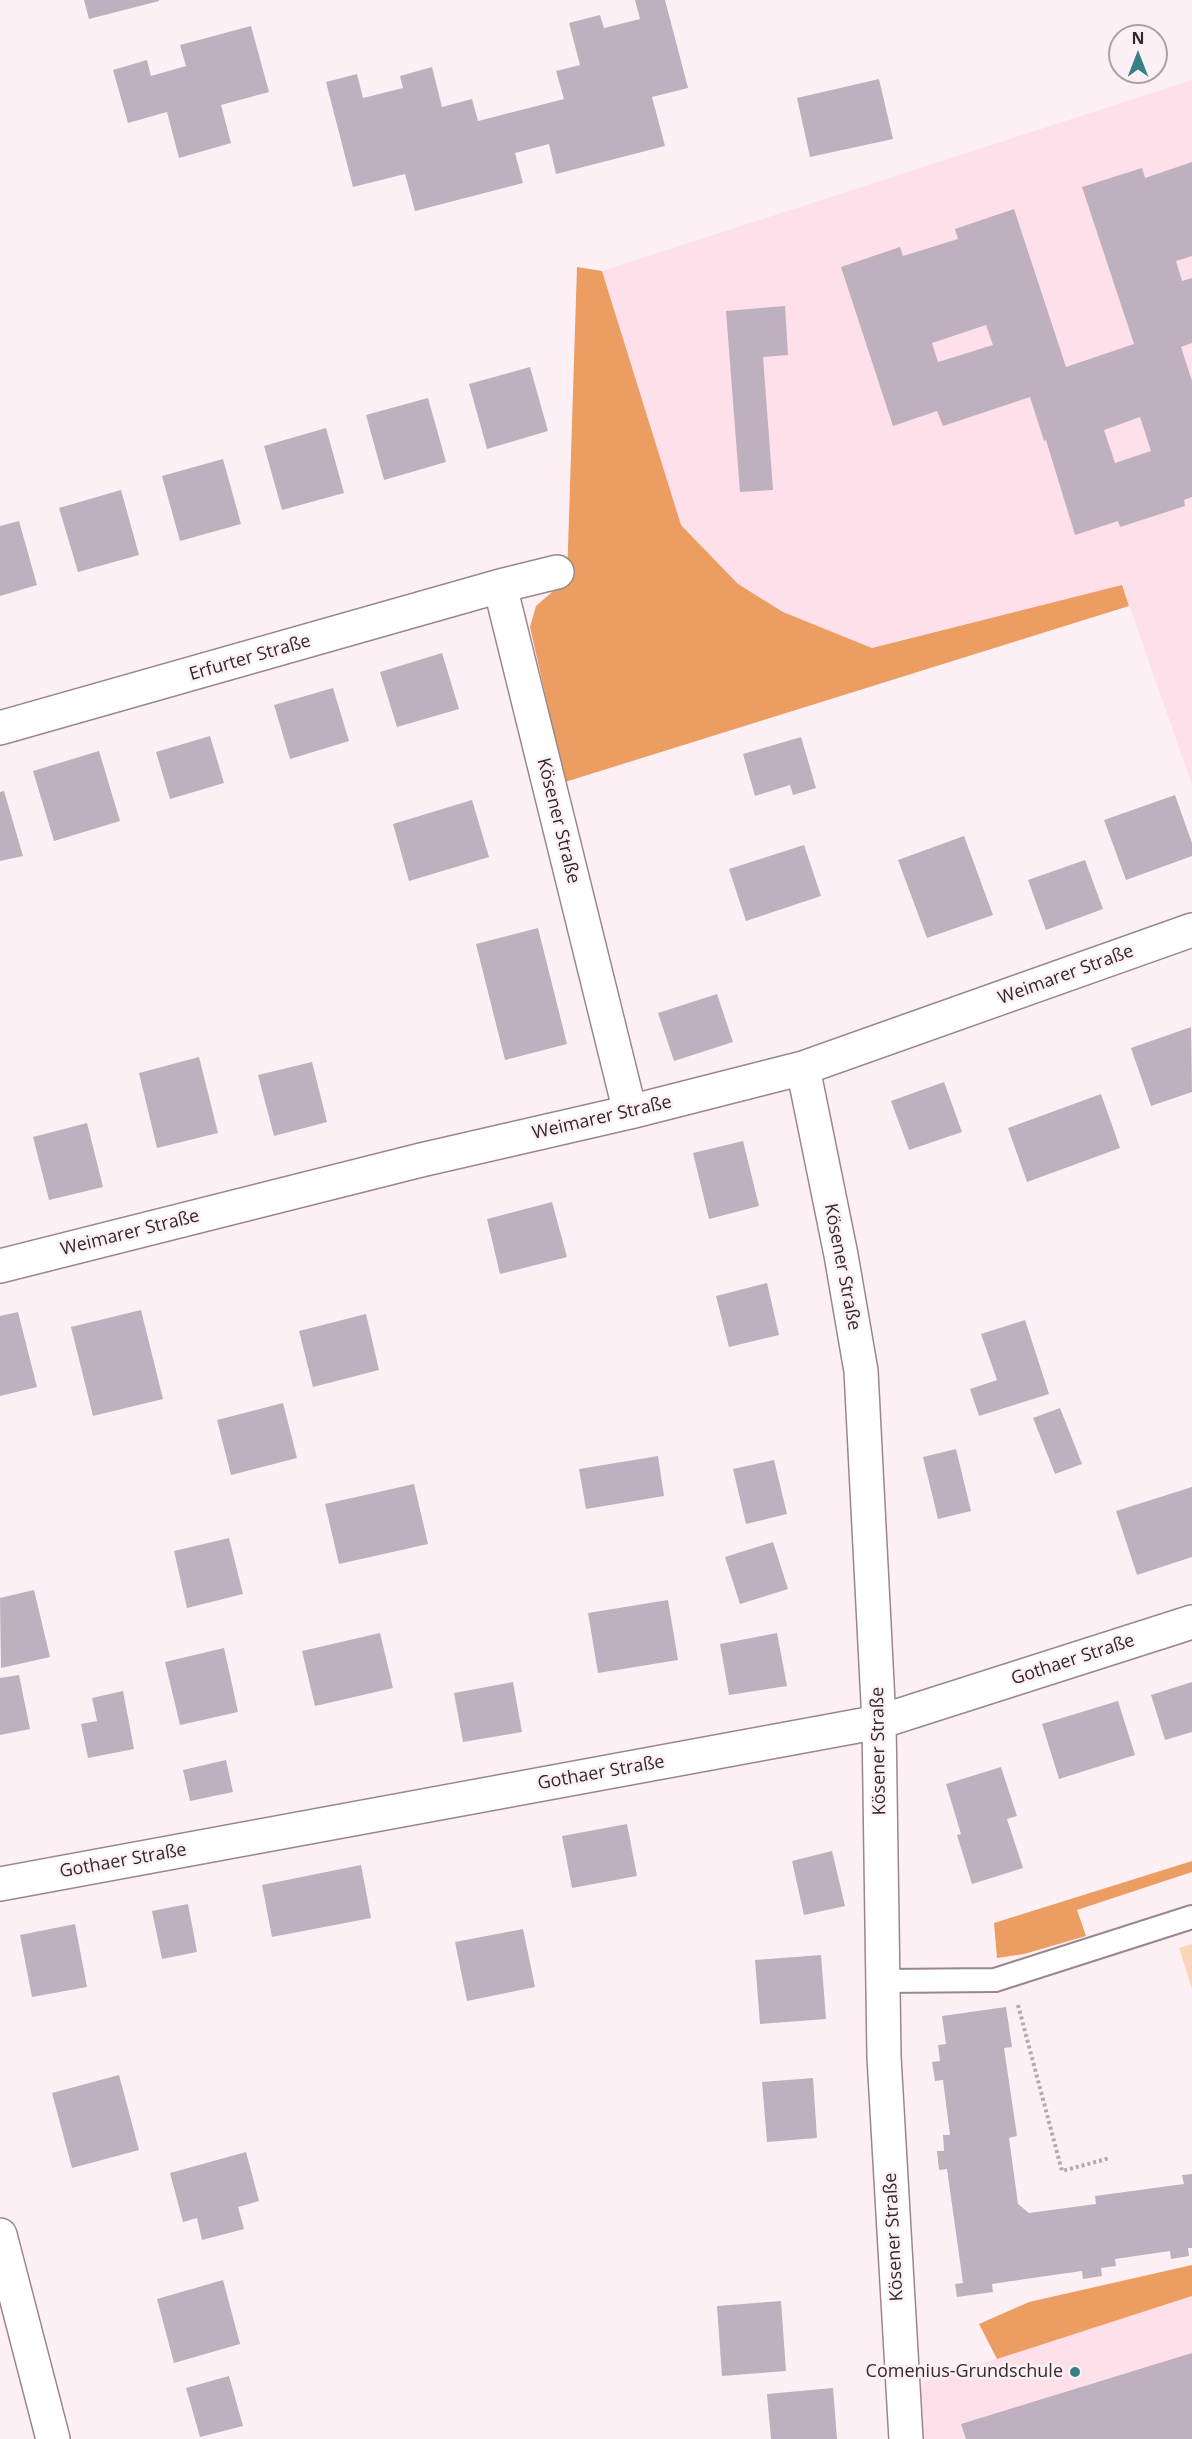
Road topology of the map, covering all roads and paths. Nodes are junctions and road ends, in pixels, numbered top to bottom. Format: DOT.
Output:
graph roads {
  1 [pos="557,572"];
  2 [pos="500,586"];
  3 [pos="0,729"];
  4 [pos="1192,930"];
  5 [pos="803,1068"];
  6 [pos="630,1112"];
  7 [pos="0,1266"];
  8 [pos="1192,1622"];
  9 [pos="879,1722"];
  10 [pos="0,1884"];
  11 [pos="1192,1917"];
  12 [pos="1010,1975"];
  13 [pos="883,1981"];
  14 [pos="1110,2158"];
  15 [pos="0,2235"];
  16 [pos="53,2439"];
  17 [pos="906,2439"];
  1 -- 2 [label="street"];
  2 -- 3 [label="street, Erfurter Straße"];
  2 -- 6 [label="street, Kösener Straße"];
  4 -- 5 [label="street, Weimarer Straße"];
  5 -- 6 [label="street, Weimarer Straße"];
  5 -- 9 [label="street, Kösener Straße"];
  6 -- 7 [label="street, Weimarer Straße"];
  8 -- 9 [label="street, Gothaer Straße"];
  9 -- 10 [label="street, Gothaer Straße"];
  9 -- 13 [label="street, Kösener Straße"];
  11 -- 12 [label="lane"];
  12 -- 13 [label="lane"];
  12 -- 14 [label="path"];
  13 -- 17 [label="street, Kösener Straße"];
  15 -- 16 [label="street"];
}
